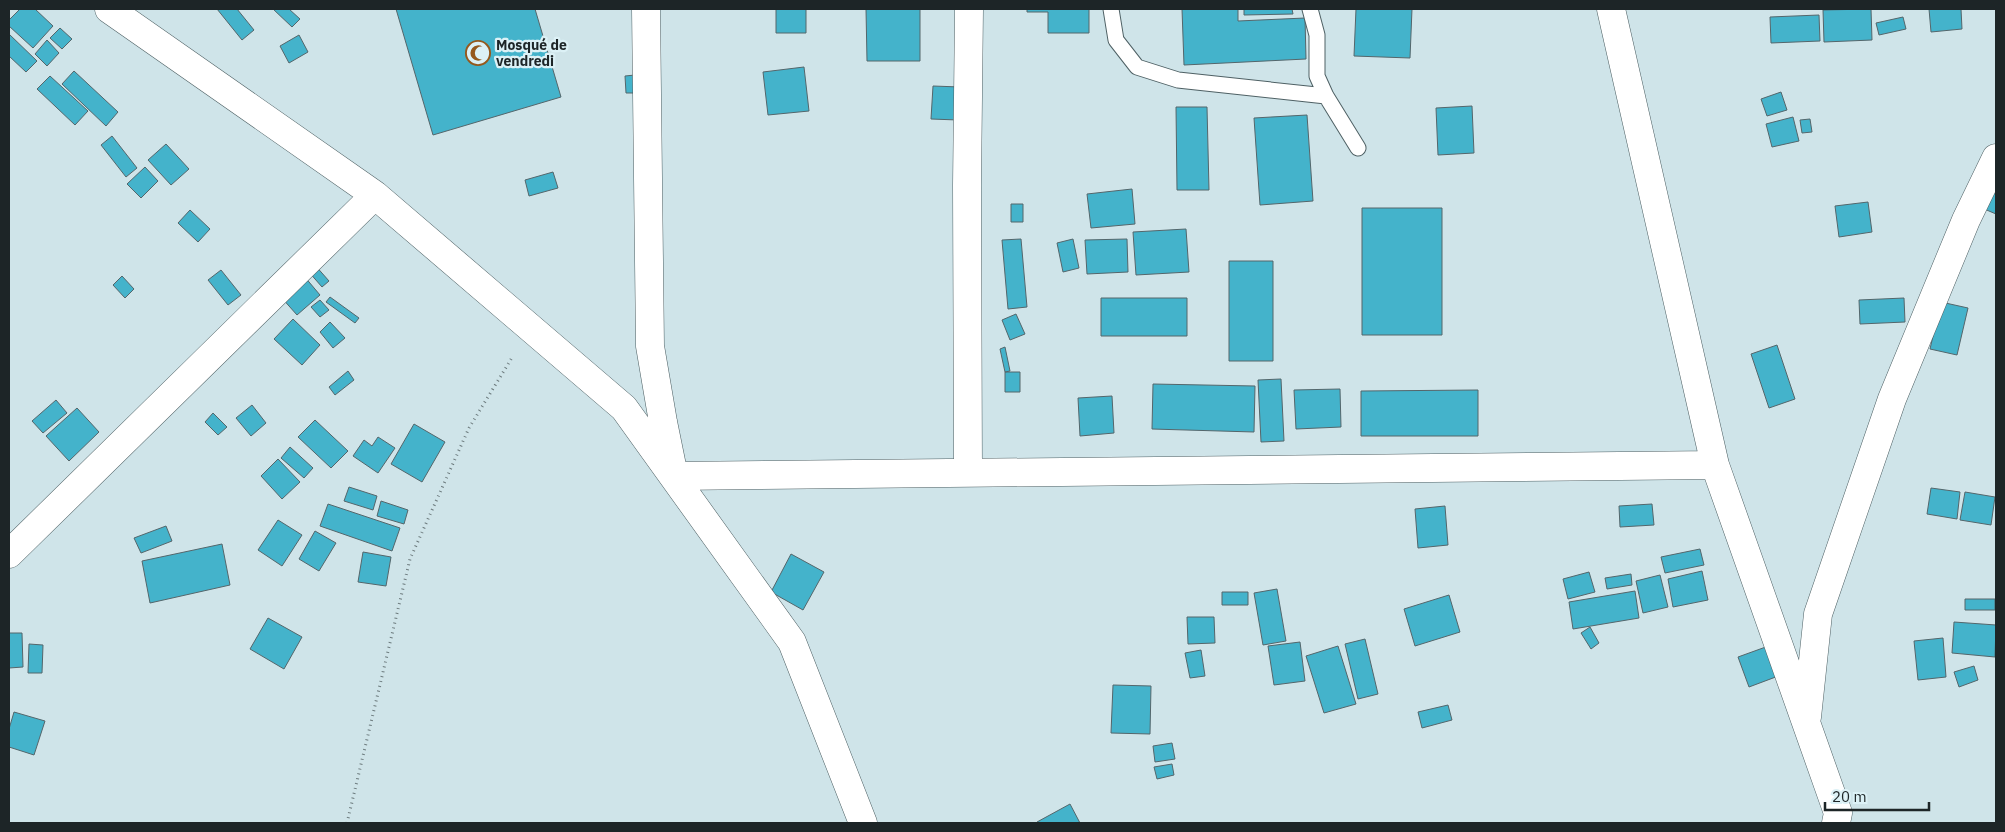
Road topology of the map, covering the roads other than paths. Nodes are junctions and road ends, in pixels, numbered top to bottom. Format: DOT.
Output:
graph roads {
  1 [pos="109,9"];
  2 [pos="646,9"];
  3 [pos="969,9"];
  4 [pos="1111,9"];
  5 [pos="1310,9"];
  6 [pos="1610,9"];
  7 [pos="1326,96"];
  8 [pos="1358,148"];
  9 [pos="1996,158"];
  10 [pos="375,195"];
  11 [pos="1715,465"];
  12 [pos="968,473"];
  13 [pos="674,476"];
  14 [pos="9,554"];
  15 [pos="1806,724"];
  16 [pos="863,823"];
  17 [pos="1836,823"];
  1 -- 10 [label="street"];
  2 -- 13 [label="street"];
  3 -- 12 [label="street"];
  4 -- 7 [label="lane"];
  5 -- 7 [label="lane"];
  6 -- 11 [label="street"];
  7 -- 8 [label="lane"];
  9 -- 15 [label="street"];
  10 -- 13 [label="street"];
  10 -- 14 [label="street"];
  11 -- 12 [label="street"];
  11 -- 15 [label="street"];
  12 -- 13 [label="street"];
  13 -- 16 [label="street"];
  15 -- 17 [label="street"];
}
